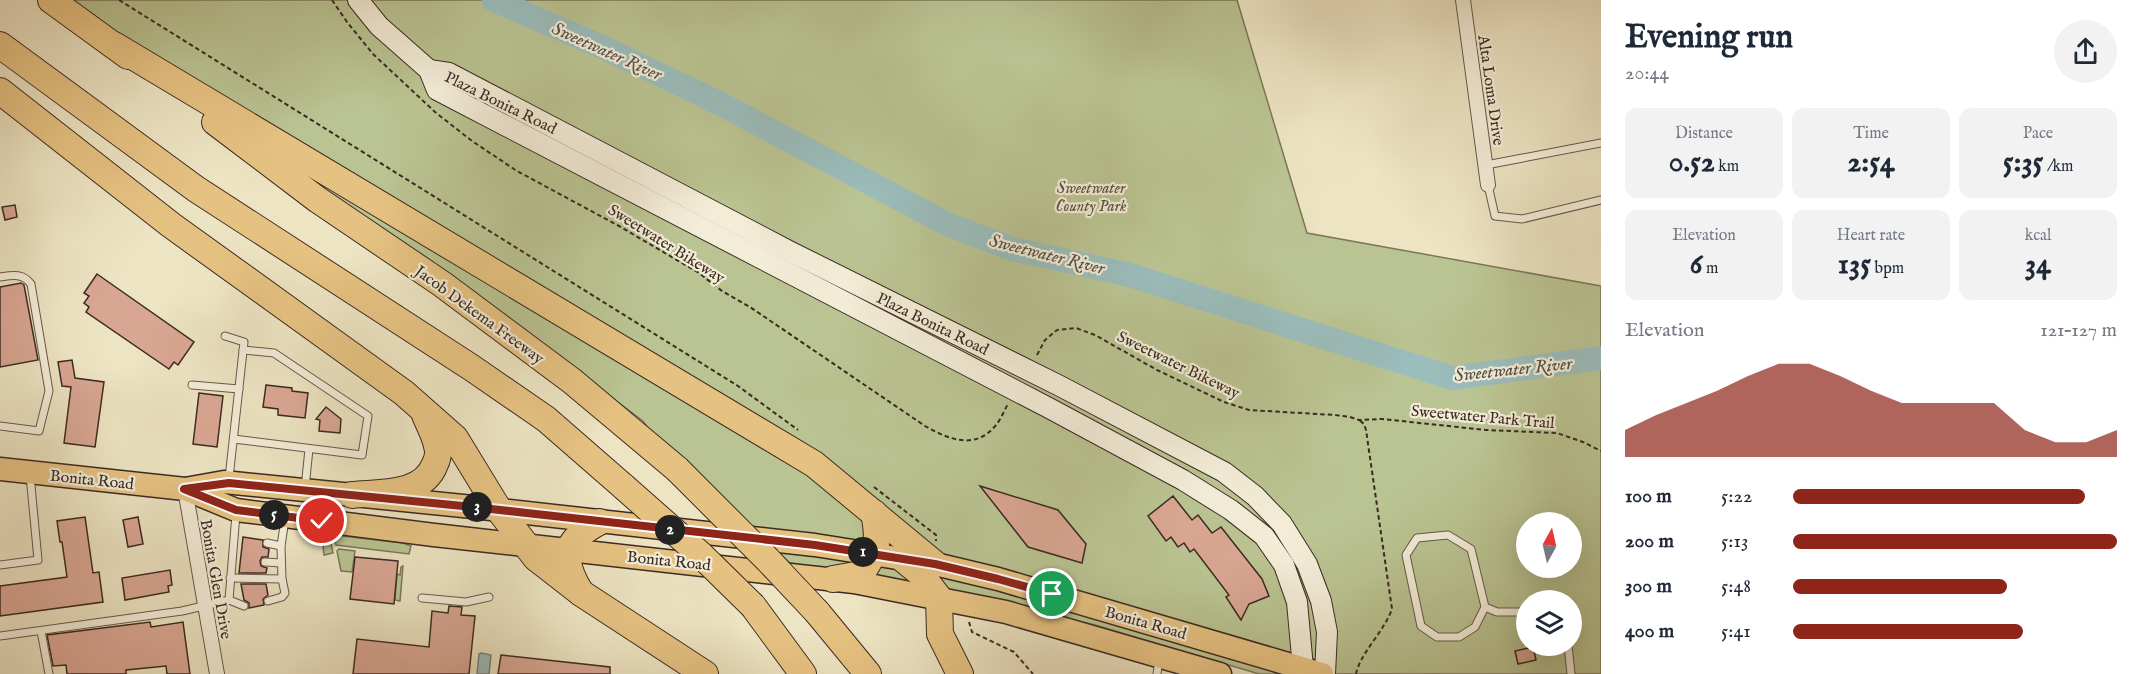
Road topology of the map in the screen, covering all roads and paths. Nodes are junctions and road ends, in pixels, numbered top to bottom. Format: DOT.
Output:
graph roads {
  1 [pos="51,0"];
  2 [pos="119,0"];
  3 [pos="332,0"];
  4 [pos="358,0"];
  5 [pos="1463,0"];
  6 [pos="0,45"];
  7 [pos="114,45"];
  8 [pos="429,70"];
  9 [pos="0,91"];
  10 [pos="1601,143"];
  11 [pos="1486,165"];
  12 [pos="1488,185"];
  13 [pos="1601,200"];
  14 [pos="0,278"];
  15 [pos="225,336"];
  16 [pos="243,350"];
  17 [pos="1037,354"];
  18 [pos="192,385"];
  19 [pos="239,389"];
  20 [pos="1008,404"];
  21 [pos="422,409"];
  22 [pos="1359,420"];
  23 [pos="0,426"];
  24 [pos="803,434"];
  25 [pos="234,439"];
  26 [pos="309,449"];
  27 [pos="1601,451"];
  28 [pos="0,470"];
  29 [pos="30,473"];
  30 [pos="867,482"];
  31 [pos="229,483"];
  32 [pos="184,489"];
  33 [pos="305,490"];
  34 [pos="352,495"];
  35 [pos="236,510"];
  36 [pos="499,510"];
  37 [pos="874,513"];
  38 [pos="285,516"];
  39 [pos="599,522"];
  40 [pos="267,543"];
  41 [pos="524,544"];
  42 [pos="281,546"];
  43 [pos="569,549"];
  44 [pos="874,554"];
  45 [pos="904,560"];
  46 [pos="266,562"];
  47 [pos="281,563"];
  48 [pos="935,564"];
  49 [pos="0,565"];
  50 [pos="230,578"];
  51 [pos="282,579"];
  52 [pos="833,579"];
  53 [pos="581,593"];
  54 [pos="489,597"];
  55 [pos="422,598"];
  56 [pos="229,600"];
  57 [pos="268,601"];
  58 [pos="950,601"];
  59 [pos="206,606"];
  60 [pos="244,606"];
  61 [pos="1485,607"];
  62 [pos="1516,612"];
  63 [pos="41,631"];
  64 [pos="0,636"];
  65 [pos="1570,656"];
  66 [pos="1159,665"];
  67 [pos="1314,672"];
  68 [pos="49,674"];
  69 [pos="217,674"];
  70 [pos="705,674"];
  71 [pos="803,674"];
  72 [pos="868,674"];
  73 [pos="960,674"];
  74 [pos="1033,674"];
  75 [pos="1220,674"];
  76 [pos="1356,674"];
  77 [pos="1572,674"];
  1 -- 7 [label="highway, Jacob Dekema Freeway"];
  2 -- 24 [label="path"];
  3 -- 20 [label="path, Sweetwater Bikeway"];
  4 -- 8 [label="main road, Plaza Bonita Road"];
  5 -- 11 [label="street, Alta Loma Drive"];
  6 -- 71 [label="highway, bridge"];
  7 -- 37 [label="highway"];
  7 -- 72 [label="highway, Jacob Dekema Freeway, bridge"];
  8 -- 67 [label="main road, Plaza Bonita Road"];
  8 -- 67 [label="main road, Plaza Bonita Road"];
  9 -- 21 [label="highway"];
  10 -- 11 [label="lane"];
  11 -- 12 [label="street, Alta Loma Drive"];
  12 -- 13 [label="lane"];
  14 -- 23 [label="lane"];
  15 -- 16 [label="lane"];
  16 -- 19 [label="lane"];
  16 -- 26 [label="lane"];
  17 -- 22 [label="path, Sweetwater Bikeway"];
  18 -- 19 [label="lane"];
  19 -- 25 [label="lane"];
  21 -- 34 [label="highway"];
  21 -- 36 [label="highway"];
  22 -- 27 [label="path, Sweetwater Park Trail"];
  22 -- 76 [label="path"];
  25 -- 26 [label="lane"];
  25 -- 31 [label="lane"];
  26 -- 33 [label="lane"];
  28 -- 29 [label="main road, Bonita Road"];
  29 -- 32 [label="main road, Bonita Road"];
  29 -- 49 [label="lane"];
  30 -- 48 [label="path"];
  31 -- 32 [label="main road, Bonita Road"];
  31 -- 33 [label="main road, Bonita Road"];
  32 -- 35 [label="main road, Bonita Road"];
  32 -- 59 [label="street, Bonita Glen Drive"];
  33 -- 34 [label="main road, Bonita Road"];
  34 -- 36 [label="main road, Bonita Road"];
  35 -- 38 [label="main road, Bonita Road"];
  35 -- 50 [label="lane"];
  36 -- 39 [label="main road, Bonita Road"];
  36 -- 41 [label="highway"];
  37 -- 44 [label="highway"];
  37 -- 48 [label="highway"];
  38 -- 41 [label="main road, Bonita Road"];
  38 -- 42 [label="lane"];
  39 -- 43 [label="highway"];
  39 -- 44 [label="main road, Bonita Road"];
  40 -- 42 [label="lane"];
  41 -- 43 [label="main road, Bonita Road"];
  41 -- 53 [label="highway"];
  42 -- 47 [label="lane"];
  43 -- 52 [label="main road, Bonita Road"];
  43 -- 53 [label="highway"];
  44 -- 45 [label="main road, Bonita Road"];
  44 -- 52 [label="highway"];
  45 -- 48 [label="main road, Bonita Road"];
  45 -- 58 [label="highway"];
  46 -- 47 [label="lane"];
  47 -- 51 [label="lane"];
  48 -- 67 [label="main road, Bonita Road"];
  50 -- 51 [label="lane"];
  50 -- 56 [label="lane"];
  51 -- 57 [label="lane"];
  52 -- 58 [label="main road, Bonita Road"];
  53 -- 70 [label="highway"];
  54 -- 55 [label="lane"];
  56 -- 59 [label="lane"];
  56 -- 60 [label="lane"];
  58 -- 66 [label="main road, Bonita Road"];
  58 -- 73 [label="highway"];
  58 -- 74 [label="path"];
  59 -- 63 [label="lane"];
  59 -- 69 [label="street, Bonita Glen Drive"];
  61 -- 61 [label="lane"];
  61 -- 62 [label="lane"];
  63 -- 64 [label="lane"];
  63 -- 68 [label="lane"];
  65 -- 77 [label="lane"];
  66 -- 75 [label="main road, Bonita Road"];
}
